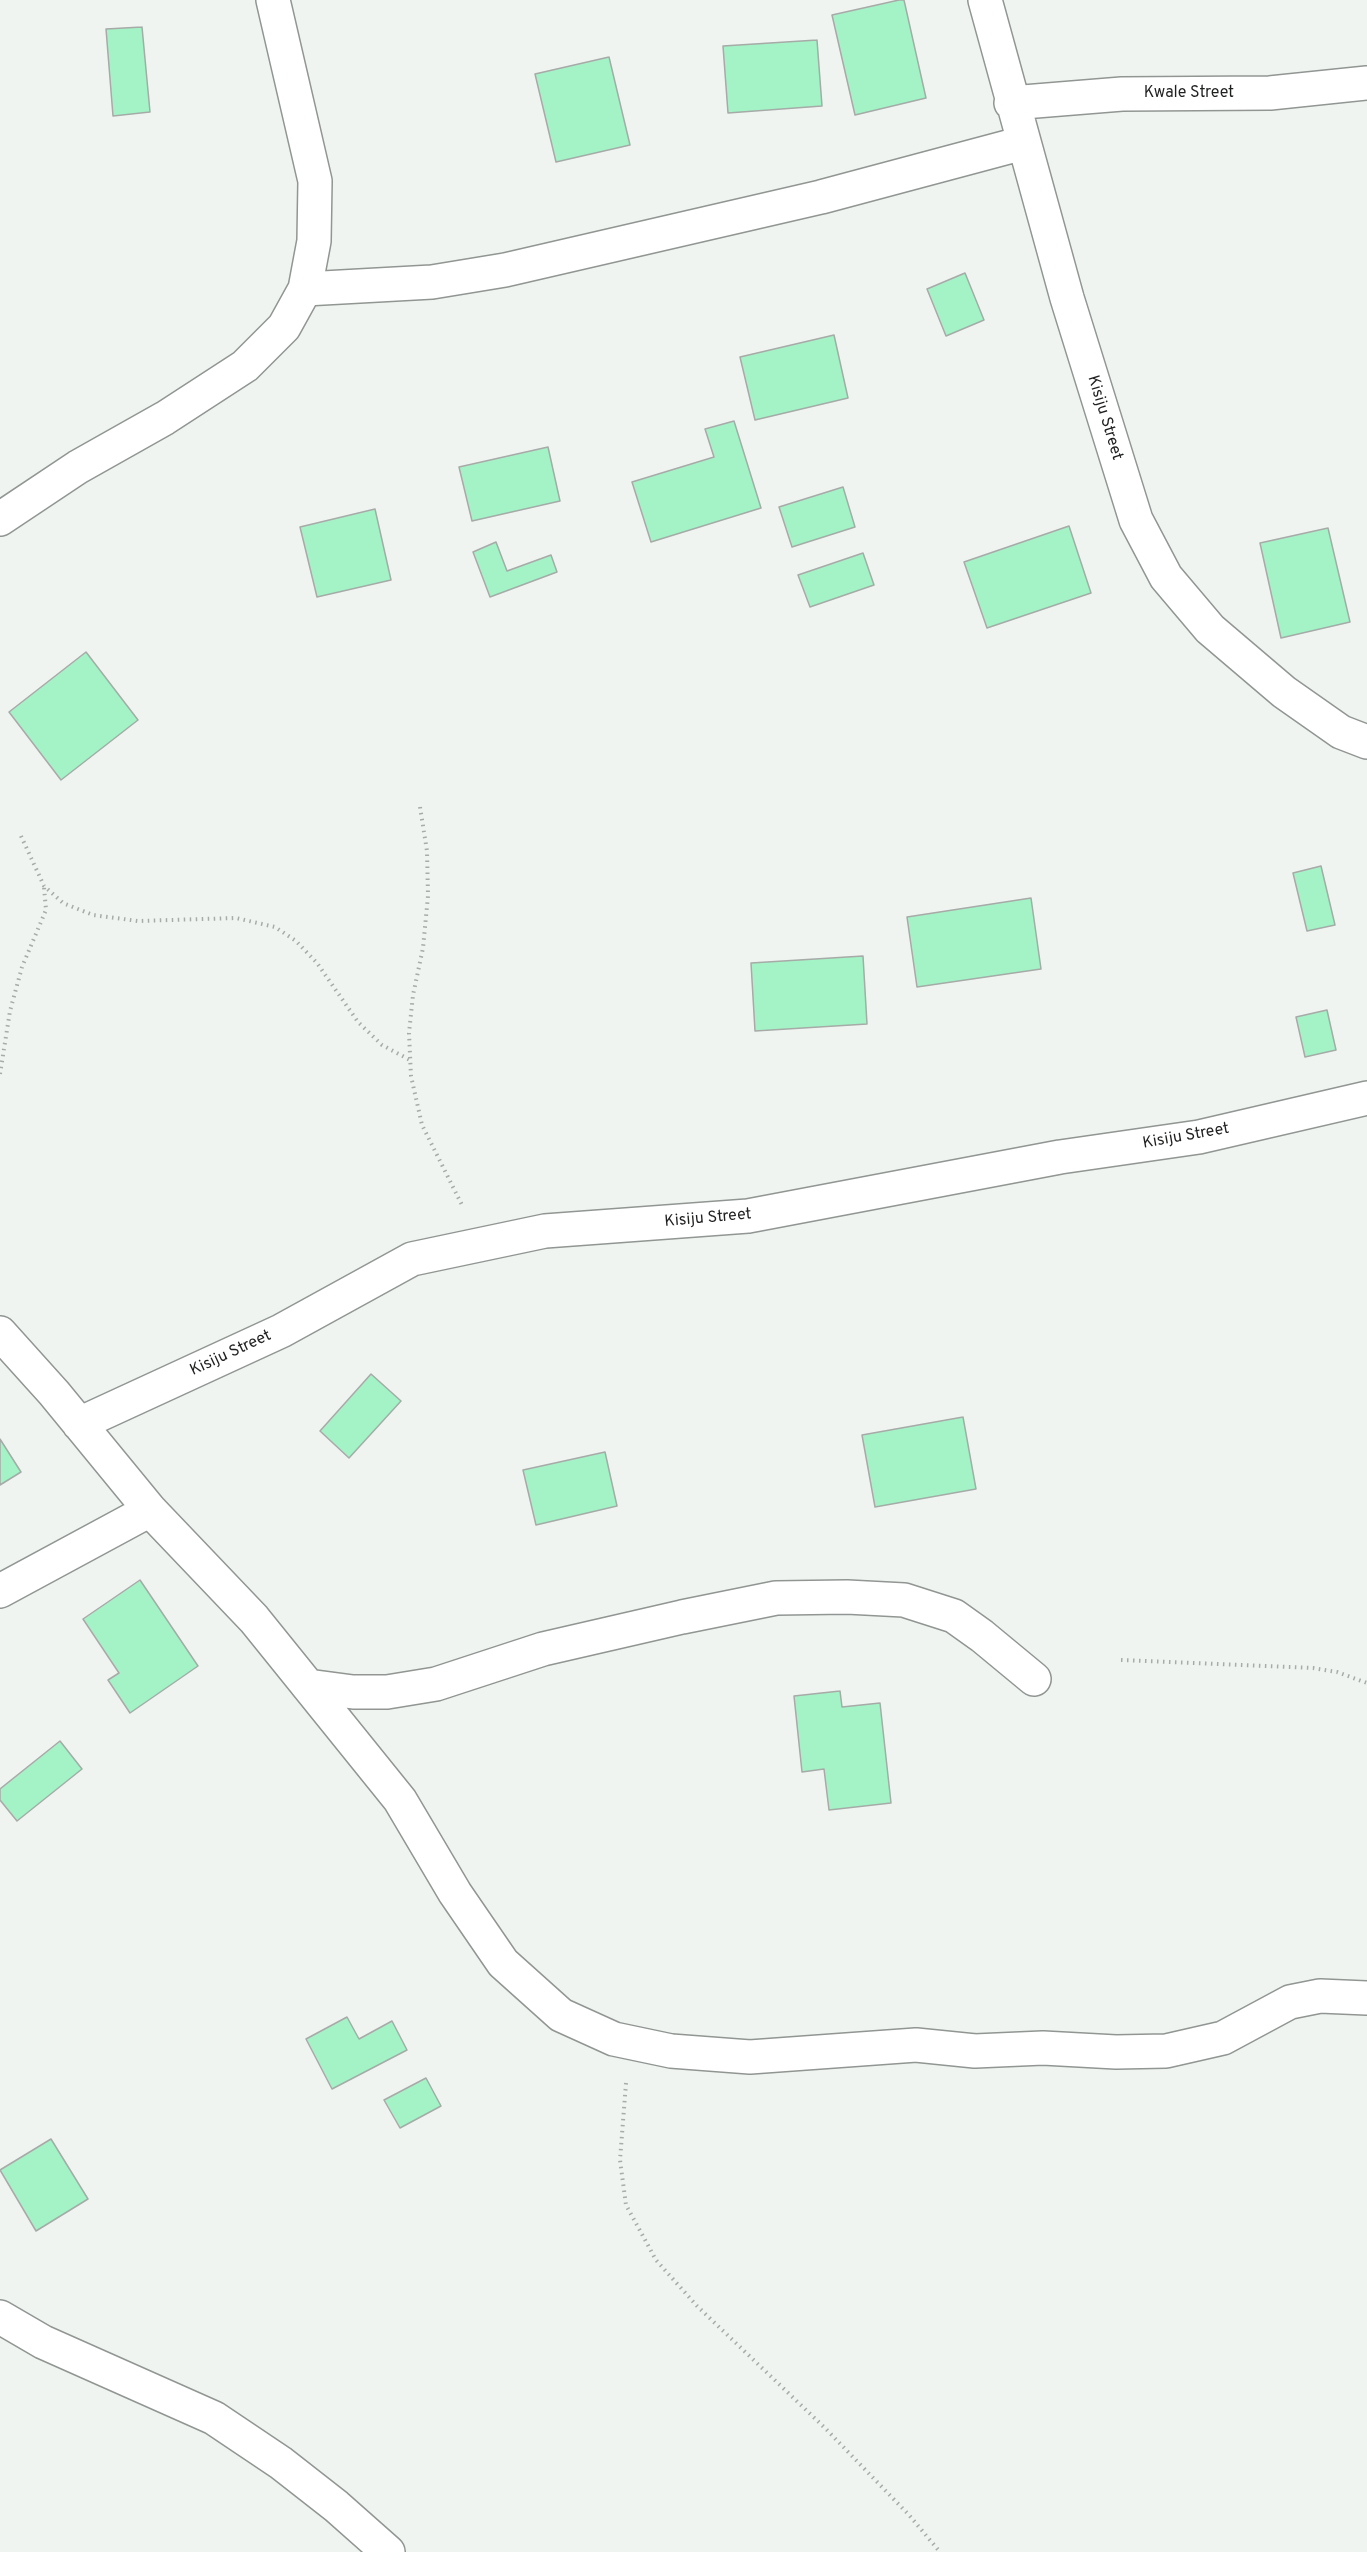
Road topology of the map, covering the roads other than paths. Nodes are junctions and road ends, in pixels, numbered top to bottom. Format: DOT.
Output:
graph roads {
  1 [pos="273,0"];
  2 [pos="985,0"];
  3 [pos="1367,84"];
  4 [pos="1011,103"];
  5 [pos="1023,143"];
  6 [pos="305,289"];
  7 [pos="0,519"];
  8 [pos="1367,742"];
  9 [pos="1367,1098"];
  10 [pos="0,1333"];
  11 [pos="79,1424"];
  12 [pos="150,1510"];
  13 [pos="0,1591"];
  14 [pos="1034,1679"];
  15 [pos="308,1686"];
  16 [pos="1367,1998"];
  17 [pos="0,2317"];
  18 [pos="388,2552"];
  1 -- 6 [label="street"];
  2 -- 4 [label="street, Kisiju Street"];
  3 -- 4 [label="street, Kwale Street"];
  4 -- 5 [label="street, Kisiju Street"];
  5 -- 6 [label="street"];
  5 -- 8 [label="street, Kisiju Street"];
  6 -- 7 [label="street"];
  9 -- 11 [label="street, Kisiju Street"];
  10 -- 11 [label="street"];
  11 -- 12 [label="street"];
  12 -- 13 [label="street"];
  12 -- 15 [label="street"];
  14 -- 15 [label="street"];
  15 -- 16 [label="street"];
  17 -- 18 [label="street"];
}
